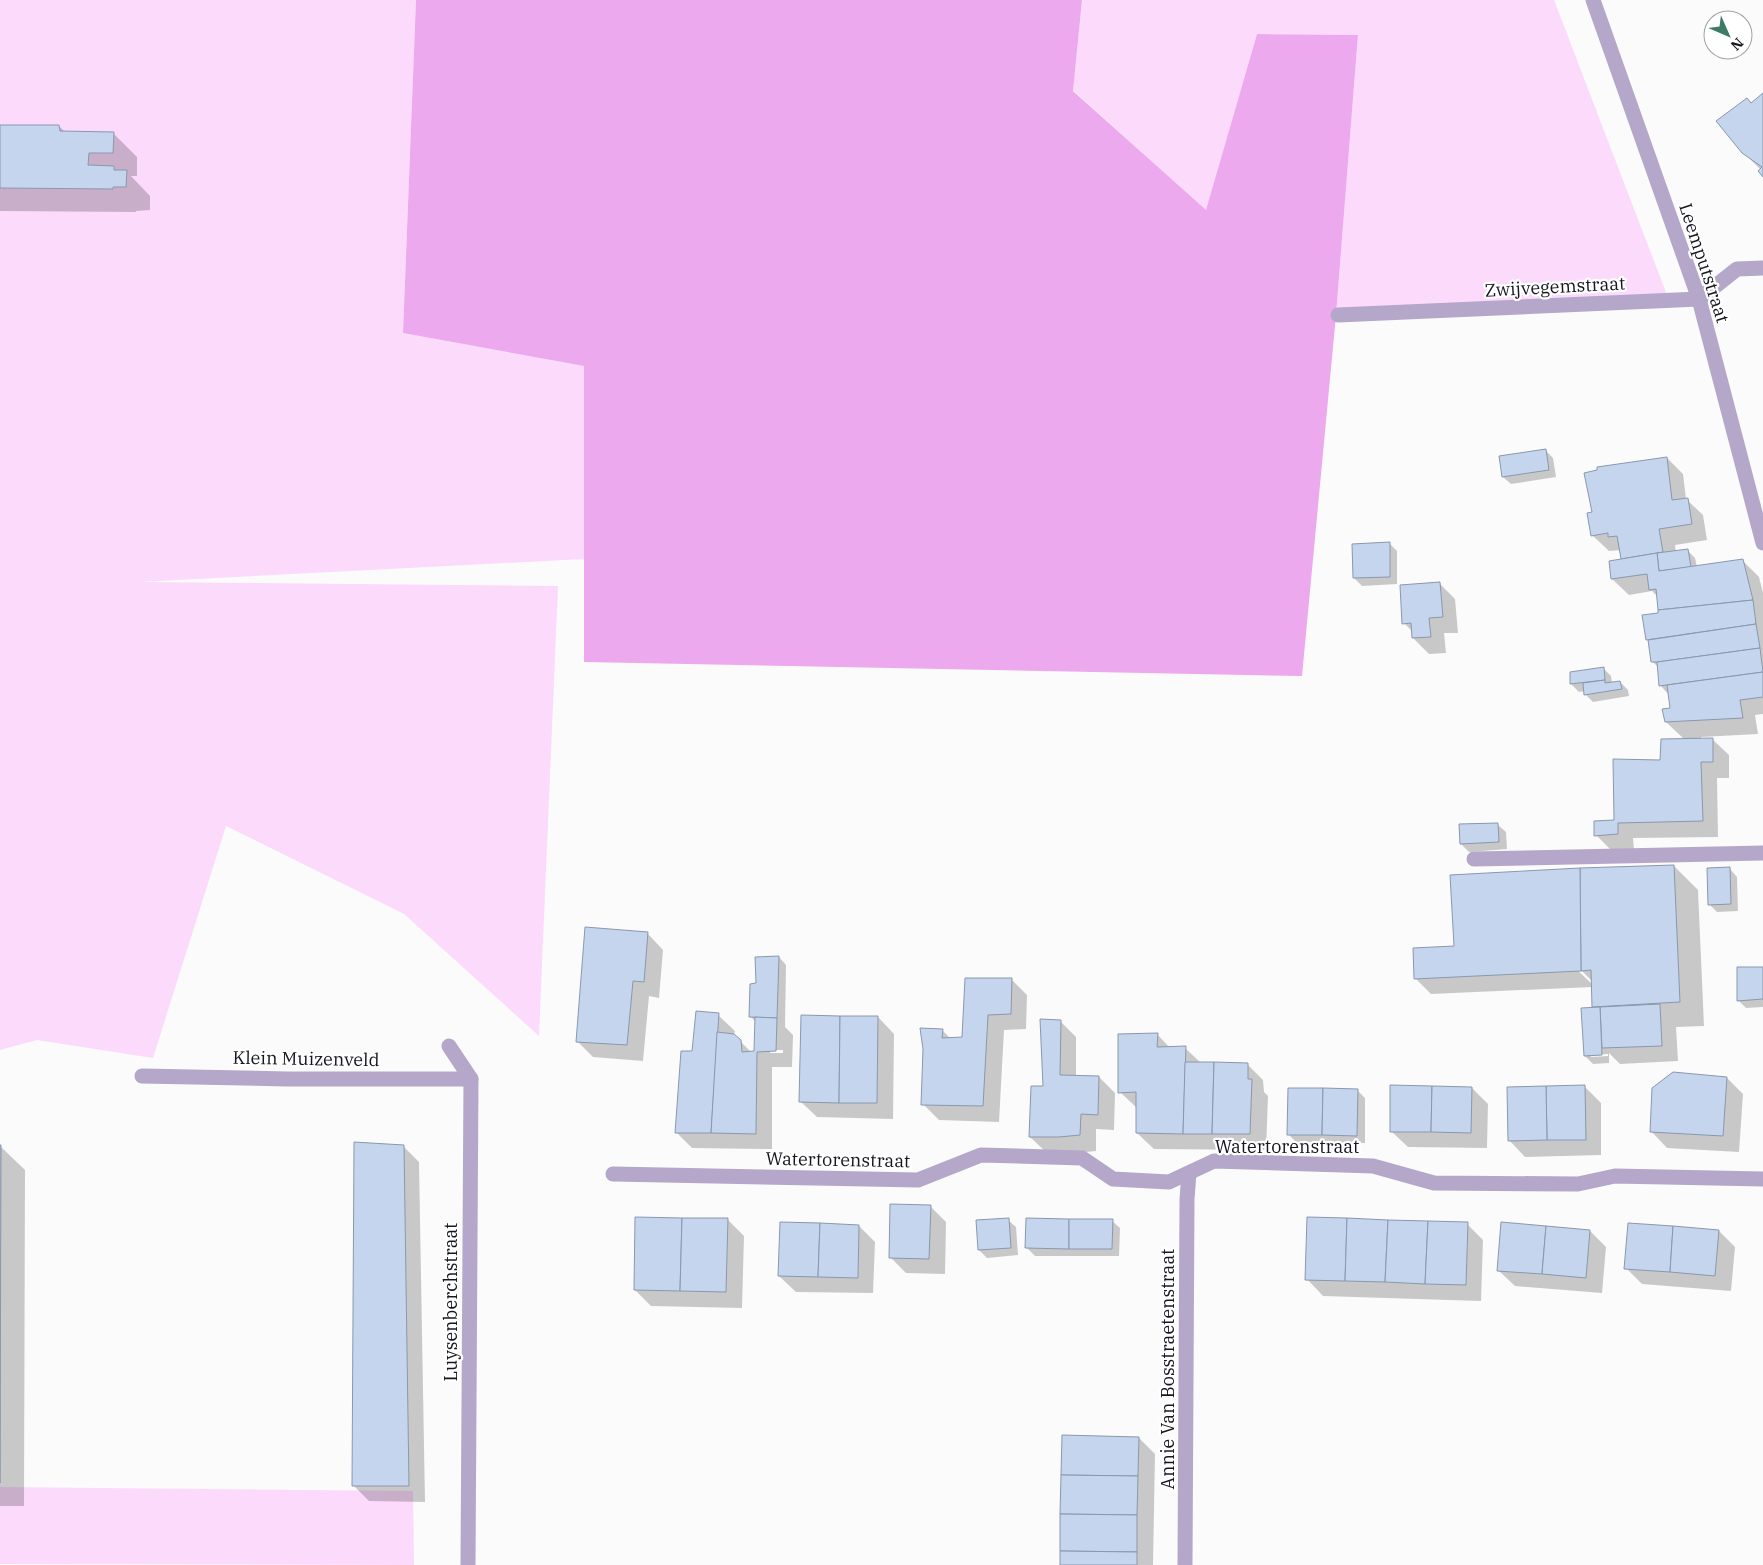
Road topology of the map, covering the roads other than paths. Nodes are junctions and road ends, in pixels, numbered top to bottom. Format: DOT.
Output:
graph roads {
  1 [pos="1592,0"];
  2 [pos="1763,268"];
  3 [pos="1699,299"];
  4 [pos="1338,315"];
  5 [pos="1763,543"];
  6 [pos="1763,852"];
  7 [pos="1474,859"];
  8 [pos="449,1046"];
  9 [pos="142,1076"];
  10 [pos="471,1079"];
  11 [pos="1189,1173"];
  12 [pos="613,1174"];
  13 [pos="1763,1179"];
  14 [pos="468,1565"];
  15 [pos="1185,1565"];
  1 -- 3 [label="street, Leemputstraat"];
  2 -- 3 [label="street"];
  3 -- 4 [label="street, Zwijvegemstraat"];
  3 -- 5 [label="street, Leemputstraat"];
  6 -- 7 [label="street"];
  8 -- 10 [label="street"];
  9 -- 10 [label="street, Klein Muizenveld"];
  10 -- 14 [label="street, Luysenberchstraat"];
  11 -- 12 [label="street, Watertorenstraat"];
  11 -- 13 [label="street, Watertorenstraat"];
  11 -- 15 [label="street, Annie Van Bosstraetenstraat"];
}
